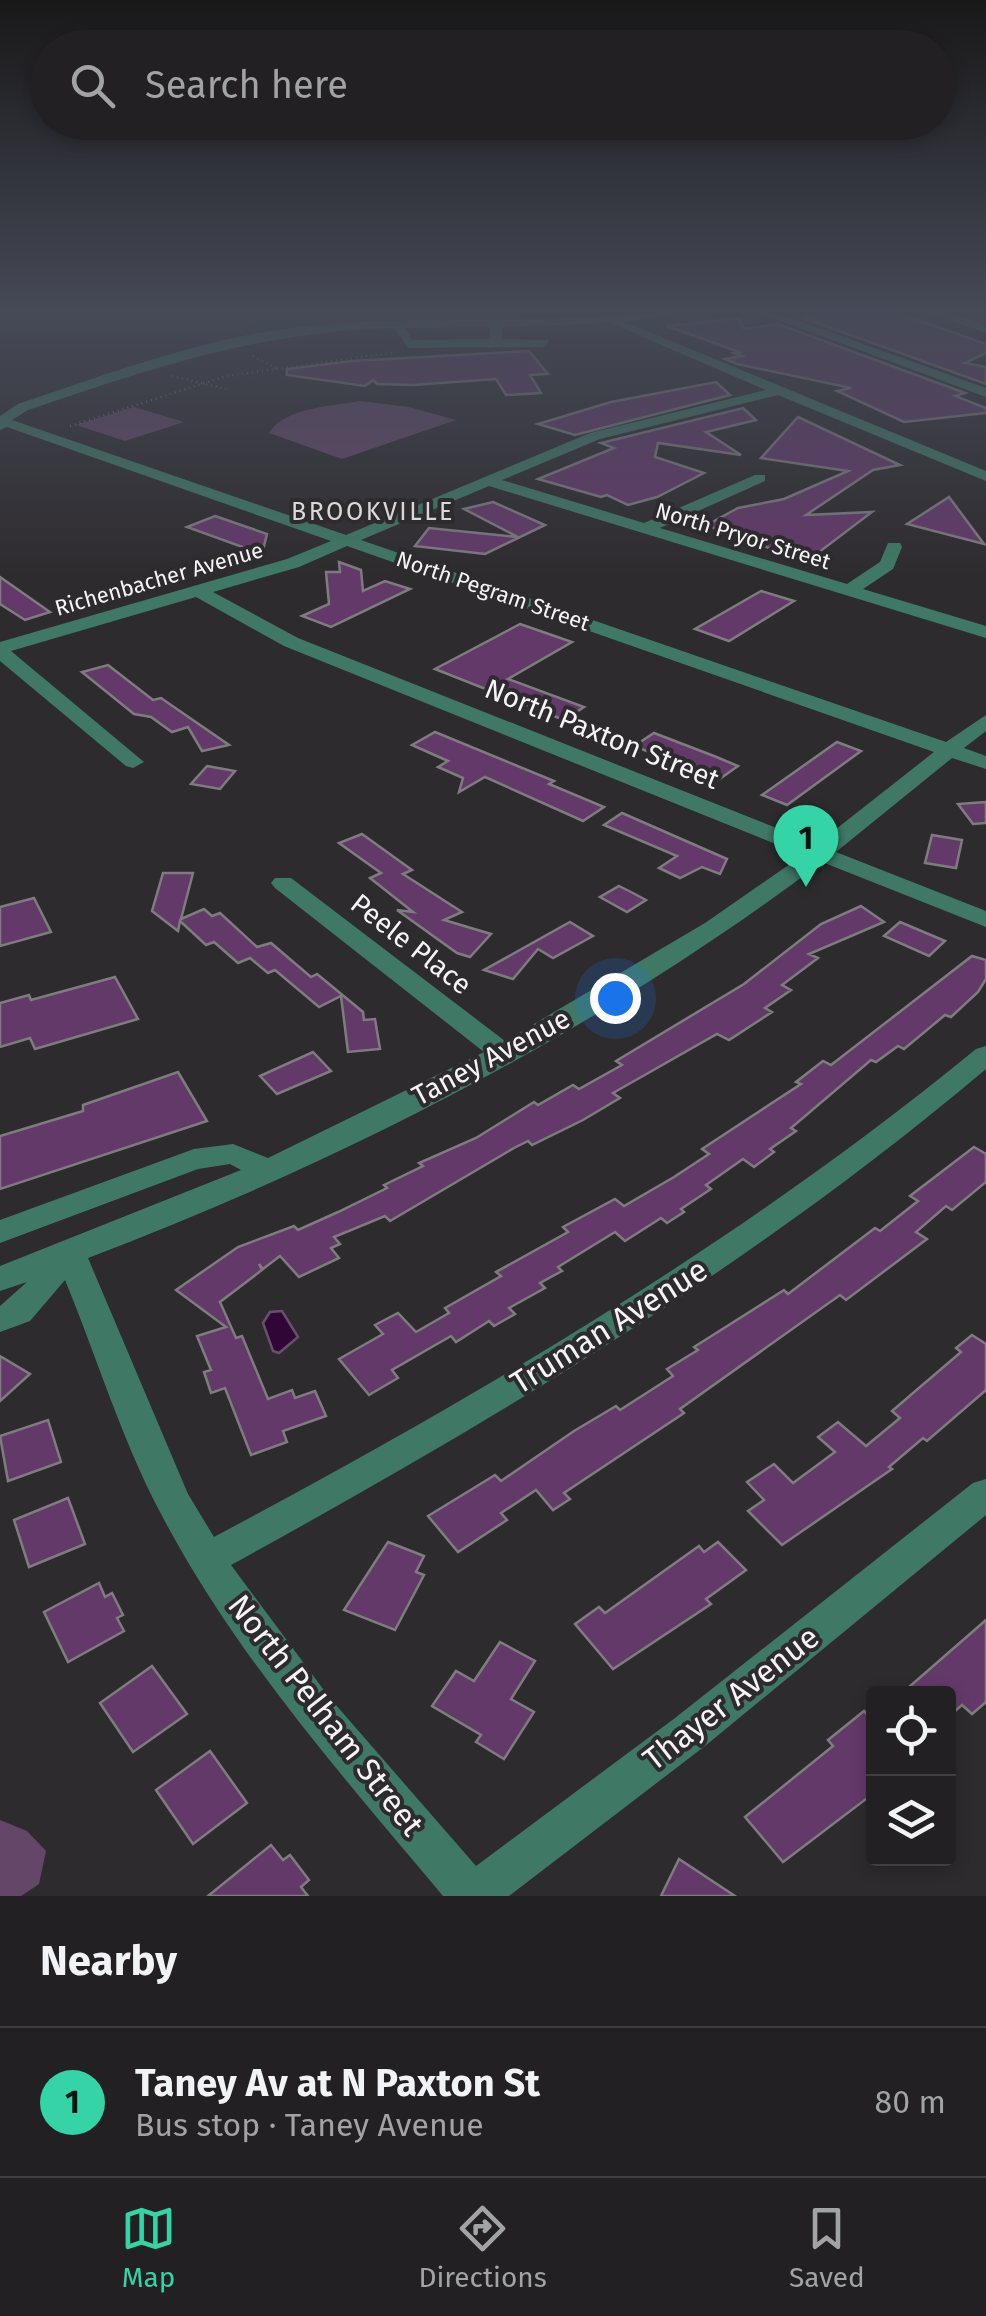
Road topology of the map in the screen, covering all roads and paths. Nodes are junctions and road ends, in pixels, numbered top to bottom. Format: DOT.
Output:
graph roads {
  1 [pos="40,401"];
  2 [pos="146,401"];
  3 [pos="734,401"];
  4 [pos="807,401"];
  5 [pos="2,423"];
  6 [pos="56,431"];
  7 [pos="986,476"];
  8 [pos="760,478"];
  9 [pos="488,481"];
  10 [pos="644,529"];
  11 [pos="347,540"];
  12 [pos="894,547"];
  13 [pos="848,591"];
  14 [pos="201,592"];
  15 [pos="986,632"];
  16 [pos="0,649"];
  17 [pos="986,721"];
  18 [pos="950,750"];
  19 [pos="134,762"];
  20 [pos="986,763"];
  21 [pos="817,855"];
  22 [pos="283,883"];
  23 [pos="986,920"];
  24 [pos="503,1053"];
  25 [pos="986,1055"];
  26 [pos="265,1170"];
  27 [pos="0,1232"];
  28 [pos="70,1254"];
  29 [pos="0,1279"];
  30 [pos="0,1319"];
  31 [pos="986,1494"];
  32 [pos="208,1559"];
  33 [pos="472,1896"];
  1 -- 5 [label="street"];
  2 -- 6 [label="path"];
  3 -- 9 [label="street, Richenbacher Avenue"];
  4 -- 7 [label="street"];
  5 -- 11 [label="street, North Pegram Street"];
  8 -- 10 [label="street"];
  9 -- 10 [label="street, North Pryor Street"];
  9 -- 11 [label="street, Richenbacher Avenue"];
  10 -- 13 [label="street, North Pryor Street"];
  11 -- 14 [label="street, Richenbacher Avenue"];
  11 -- 18 [label="street, North Pegram Street"];
  12 -- 13 [label="street"];
  13 -- 15 [label="street, North Pryor Street"];
  14 -- 16 [label="street, Richenbacher Avenue"];
  14 -- 21 [label="street, North Paxton Street"];
  16 -- 19 [label="street"];
  17 -- 18 [label="street, Taney Avenue"];
  18 -- 20 [label="street, North Pegram Street"];
  18 -- 21 [label="street, Taney Avenue"];
  21 -- 23 [label="street, North Paxton Street"];
  21 -- 24 [label="street, Taney Avenue"];
  22 -- 24 [label="street, Peele Place"];
  24 -- 26 [label="street, Taney Avenue"];
  25 -- 32 [label="street, Truman Avenue"];
  26 -- 27 [label="street"];
  26 -- 28 [label="street, Taney Avenue"];
  28 -- 29 [label="street, Taney Avenue"];
  28 -- 30 [label="street"];
  28 -- 32 [label="street, North Pelham Street"];
  31 -- 33 [label="street, Thayer Avenue"];
  32 -- 33 [label="street, North Pelham Street"];
}
